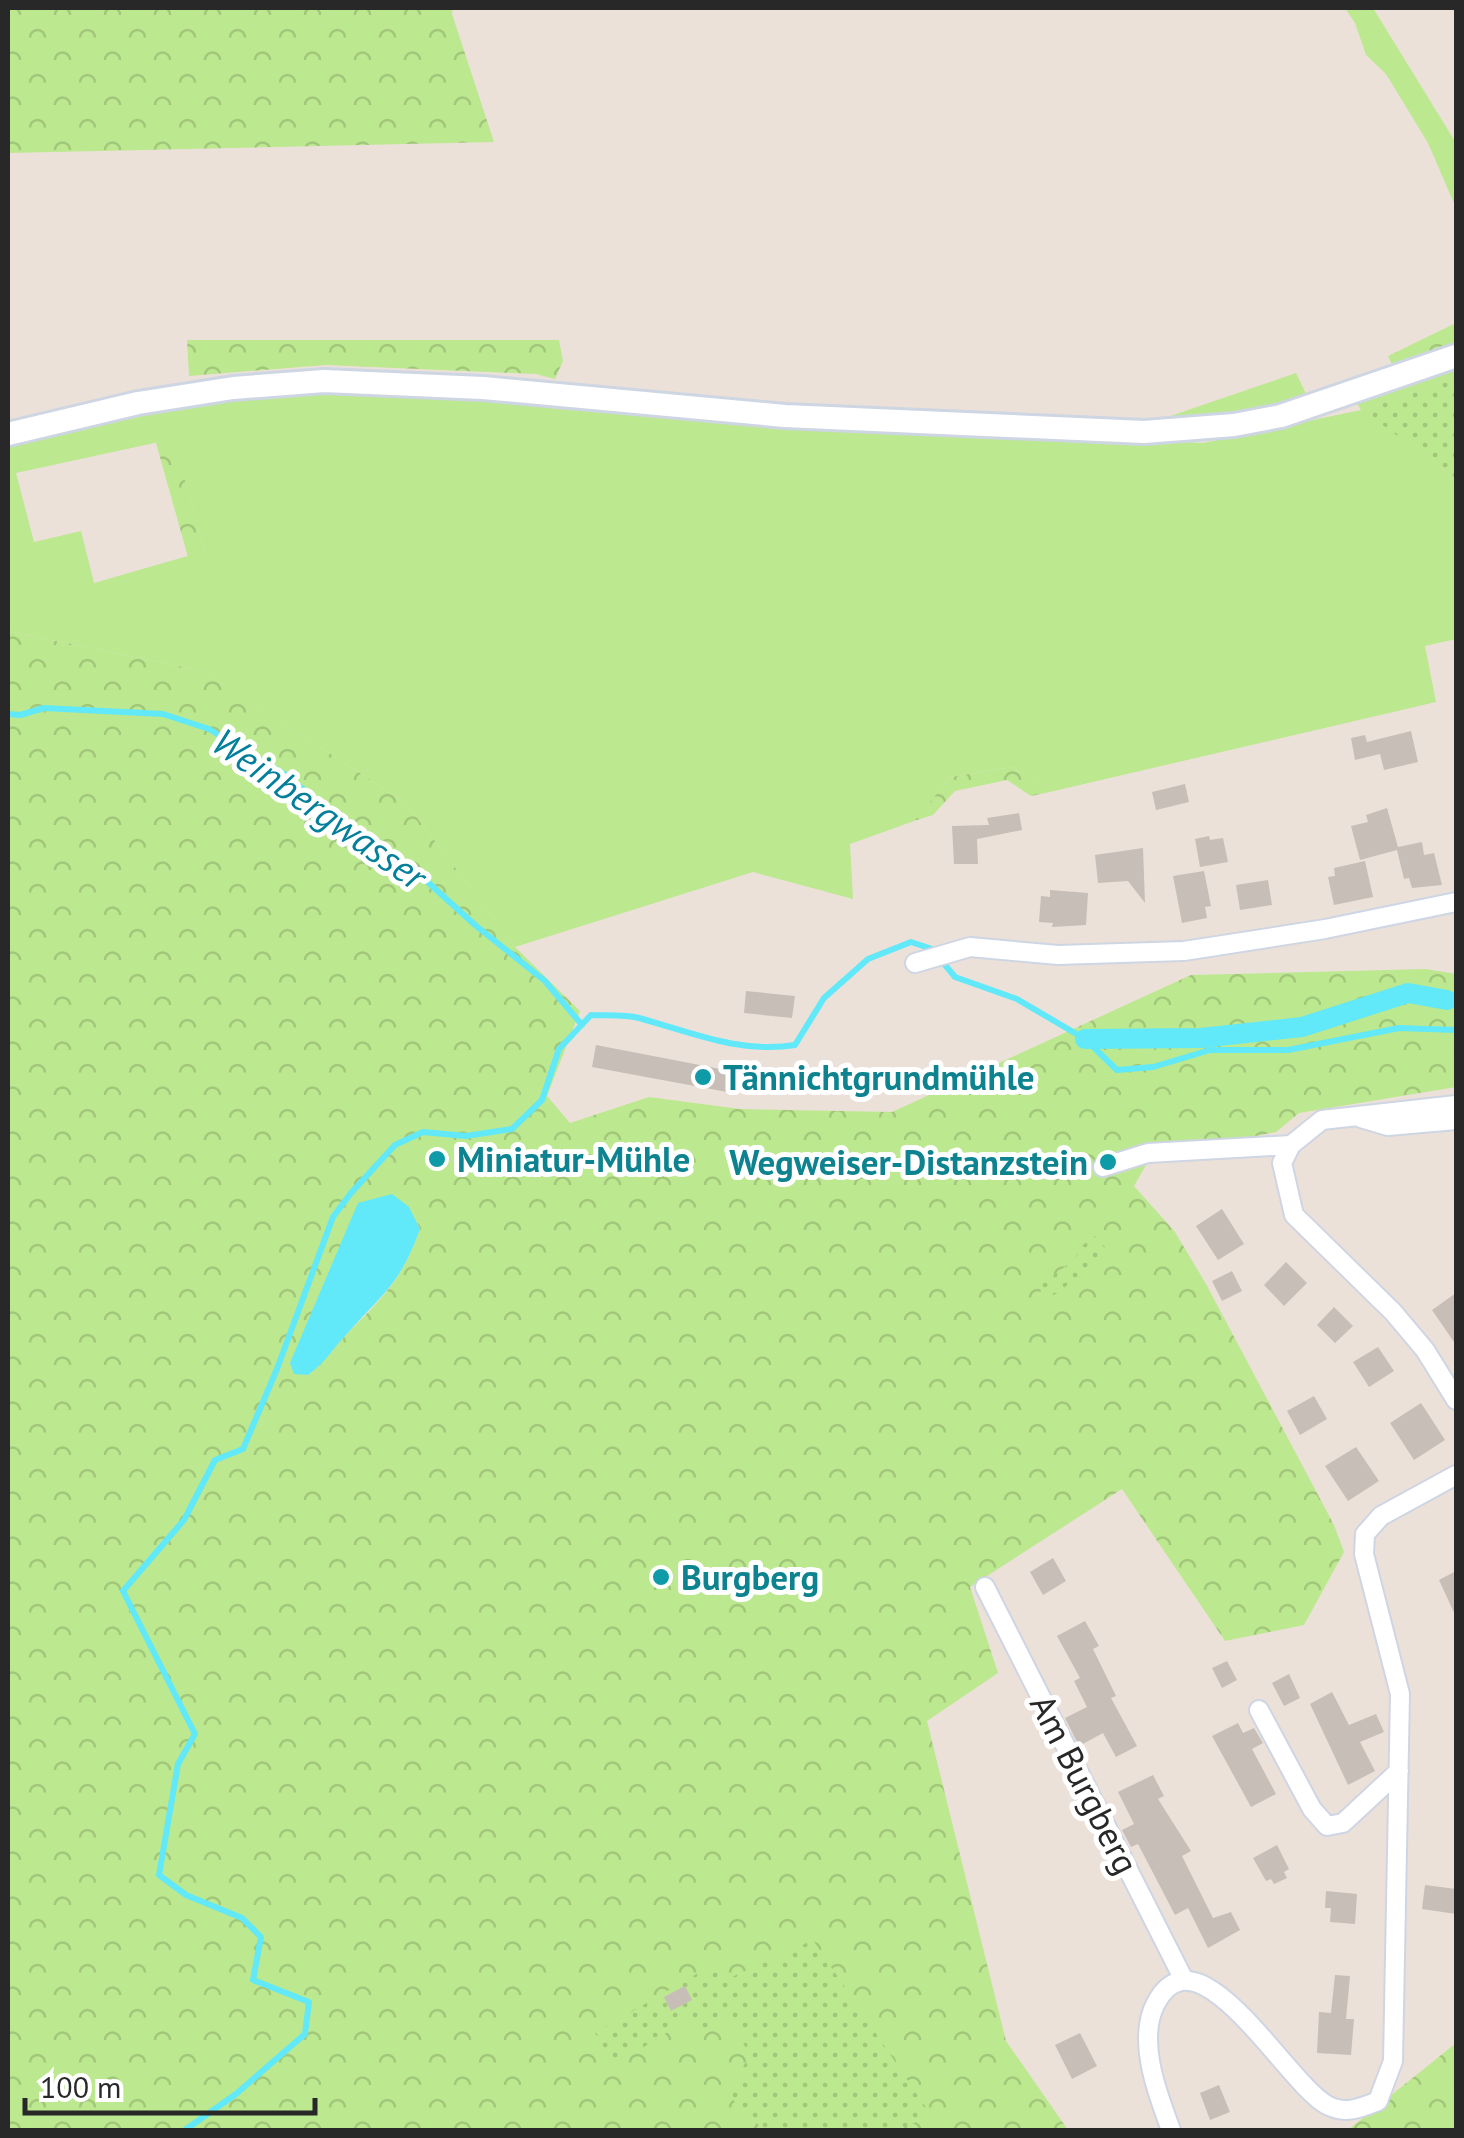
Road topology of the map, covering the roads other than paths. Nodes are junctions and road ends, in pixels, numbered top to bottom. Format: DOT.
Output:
graph roads {
  1 [pos="1455,357"];
  2 [pos="8,434"];
  3 [pos="1456,902"];
  4 [pos="915,963"];
  5 [pos="1456,1105"];
  6 [pos="1351,1116"];
  7 [pos="1456,1120"];
  8 [pos="1290,1145"];
  9 [pos="1103,1168"];
  10 [pos="1456,1400"];
  11 [pos="1456,1475"];
  12 [pos="986,1588"];
  13 [pos="1258,1710"];
  14 [pos="1399,1772"];
  15 [pos="1184,1980"];
  16 [pos="1171,2130"];
  1 -- 2 [label="street"];
  3 -- 4 [label="street"];
  5 -- 6 [label="street"];
  6 -- 7 [label="street"];
  6 -- 8 [label="street"];
  8 -- 9 [label="street"];
  8 -- 10 [label="street"];
  11 -- 14 [label="street"];
  12 -- 15 [label="street, Am Burgberg"];
  13 -- 14 [label="street"];
  14 -- 15 [label="street"];
  15 -- 16 [label="street"];
}
